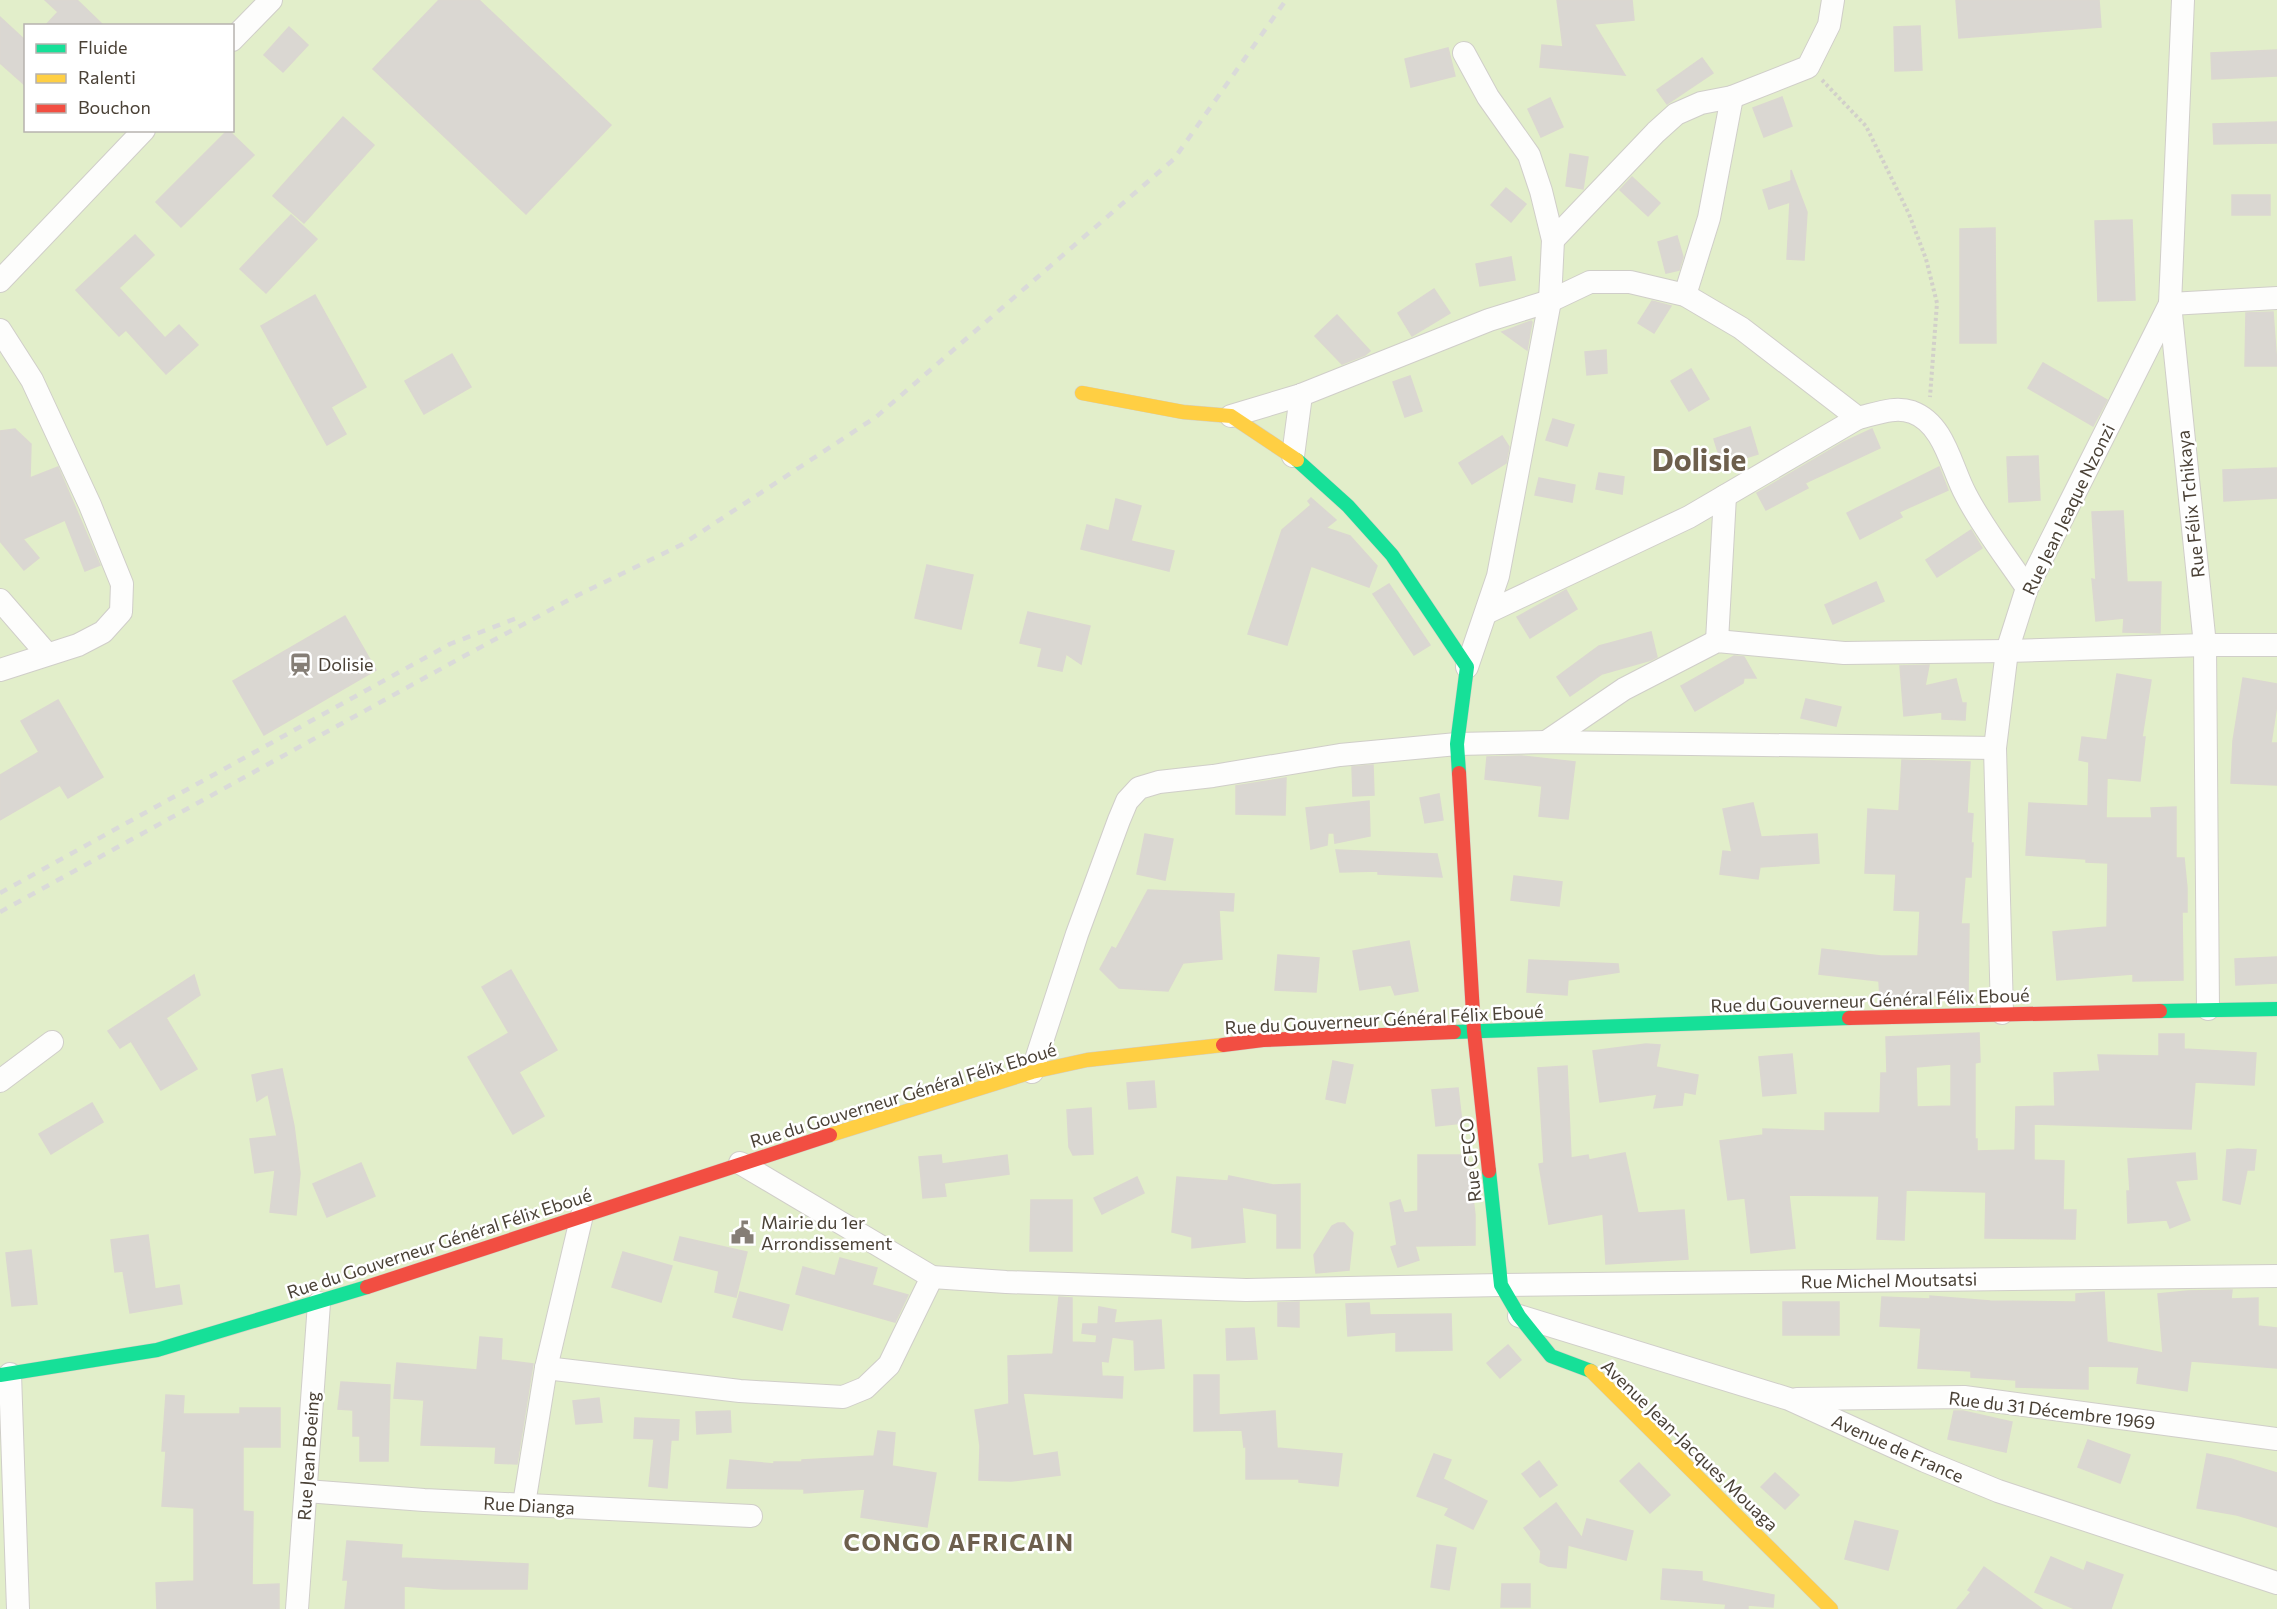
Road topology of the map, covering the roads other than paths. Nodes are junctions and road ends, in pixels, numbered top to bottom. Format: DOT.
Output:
graph roads {
  1 [pos="271,0"];
  2 [pos="1833,0"];
  3 [pos="2183,0"];
  4 [pos="234,38"];
  5 [pos="1464,53"];
  6 [pos="1732,97"];
  7 [pos="142,132"];
  8 [pos="1553,240"];
  9 [pos="0,281"];
  10 [pos="1685,295"];
  11 [pos="2277,298"];
  12 [pos="1550,301"];
  13 [pos="2170,304"];
  14 [pos="0,330"];
  15 [pos="1082,393"];
  16 [pos="1301,395"];
  17 [pos="1231,416"];
  18 [pos="1858,418"];
  19 [pos="1293,456"];
  20 [pos="1725,496"];
  21 [pos="2027,588"];
  22 [pos="0,600"];
  23 [pos="1486,613"];
  24 [pos="1717,641"];
  25 [pos="2205,645"];
  26 [pos="2277,645"];
  27 [pos="2007,651"];
  28 [pos="47,654"];
  29 [pos="1467,667"];
  30 [pos="0,670"];
  31 [pos="1546,742"];
  32 [pos="1457,744"];
  33 [pos="1995,748"];
  34 [pos="2277,1009"];
  35 [pos="2208,1010"];
  36 [pos="2002,1013"];
  37 [pos="1474,1031"];
  38 [pos="52,1042"];
  39 [pos="1032,1072"];
  40 [pos="0,1081"];
  41 [pos="740,1163"];
  42 [pos="582,1215"];
  43 [pos="2277,1276"];
  44 [pos="932,1277"];
  45 [pos="1501,1285"];
  46 [pos="320,1303"];
  47 [pos="1519,1316"];
  48 [pos="546,1368"];
  49 [pos="5,1374"];
  50 [pos="1789,1399"];
  51 [pos="2277,1439"];
  52 [pos="306,1491"];
  53 [pos="524,1504"];
  54 [pos="752,1516"];
  55 [pos="2277,1583"];
  56 [pos="18,1609"];
  57 [pos="297,1609"];
  58 [pos="1831,1609"];
  1 -- 4 [label="street"];
  2 -- 6 [label="street"];
  3 -- 13 [label="street, Rue Félix Tchikaya"];
  5 -- 8 [label="street"];
  6 -- 8 [label="street"];
  6 -- 10 [label="street"];
  7 -- 9 [label="street"];
  8 -- 12 [label="street"];
  10 -- 12 [label="street"];
  10 -- 18 [label="street"];
  11 -- 13 [label="street"];
  12 -- 16 [label="street"];
  12 -- 23 [label="street"];
  13 -- 21 [label="street, Rue Jean Jeaque Nzonzi"];
  13 -- 25 [label="street, Rue Félix Tchikaya"];
  14 -- 28 [label="street"];
  15 -- 17 [label="main road"];
  16 -- 17 [label="street"];
  16 -- 19 [label="street"];
  17 -- 19 [label="main road"];
  18 -- 20 [label="street"];
  18 -- 21 [label="street"];
  19 -- 29 [label="main road"];
  20 -- 23 [label="street"];
  20 -- 24 [label="street"];
  21 -- 27 [label="street, Rue Jean Jeaque Nzonzi"];
  22 -- 28 [label="street"];
  23 -- 29 [label="street"];
  24 -- 27 [label="street"];
  24 -- 31 [label="street"];
  25 -- 26 [label="street"];
  25 -- 27 [label="street"];
  25 -- 35 [label="street, Rue Félix Tchikaya"];
  27 -- 33 [label="street, Rue Jean Jeaque Nzonzi"];
  28 -- 30 [label="street"];
  29 -- 32 [label="main road, Rue CFCO"];
  31 -- 32 [label="street"];
  31 -- 33 [label="street"];
  32 -- 37 [label="main road, Rue CFCO"];
  32 -- 39 [label="street"];
  33 -- 36 [label="street, Rue Jean Jeaque Nzonzi"];
  34 -- 35 [label="main road, Rue du Gouverneur Général Félix Eboué"];
  35 -- 36 [label="main road, Rue du Gouverneur Général Félix Eboué"];
  36 -- 37 [label="main road, Rue du Gouverneur Général Félix Eboué"];
  37 -- 39 [label="main road, Rue du Gouverneur Général Félix Eboué"];
  37 -- 45 [label="main road, Rue CFCO"];
  38 -- 40 [label="street"];
  39 -- 41 [label="main road, Rue du Gouverneur Général Félix Eboué"];
  41 -- 42 [label="main road, Rue du Gouverneur Général Félix Eboué"];
  41 -- 44 [label="street"];
  42 -- 46 [label="main road, Rue du Gouverneur Général Félix Eboué"];
  42 -- 48 [label="street"];
  43 -- 45 [label="street, Rue Michel Moutsatsi"];
  44 -- 45 [label="street, Rue Michel Moutsatsi"];
  44 -- 48 [label="street"];
  45 -- 47 [label="main road, Avenue Jean-Jacques Mouaga"];
  46 -- 49 [label="main road, Rue du Gouverneur Général Félix Eboué"];
  46 -- 52 [label="street, Rue Jean Boeing"];
  47 -- 50 [label="street, Avenue de France"];
  47 -- 58 [label="main road, Avenue Jean-Jacques Mouaga"];
  48 -- 53 [label="street"];
  49 -- 56 [label="street"];
  50 -- 51 [label="street, Rue du 31 Décembre 1969"];
  50 -- 55 [label="street, Avenue de France"];
  52 -- 53 [label="street, Rue Dianga"];
  52 -- 57 [label="street, Rue Jean Boeing"];
  53 -- 54 [label="street, Rue Dianga"];
}
